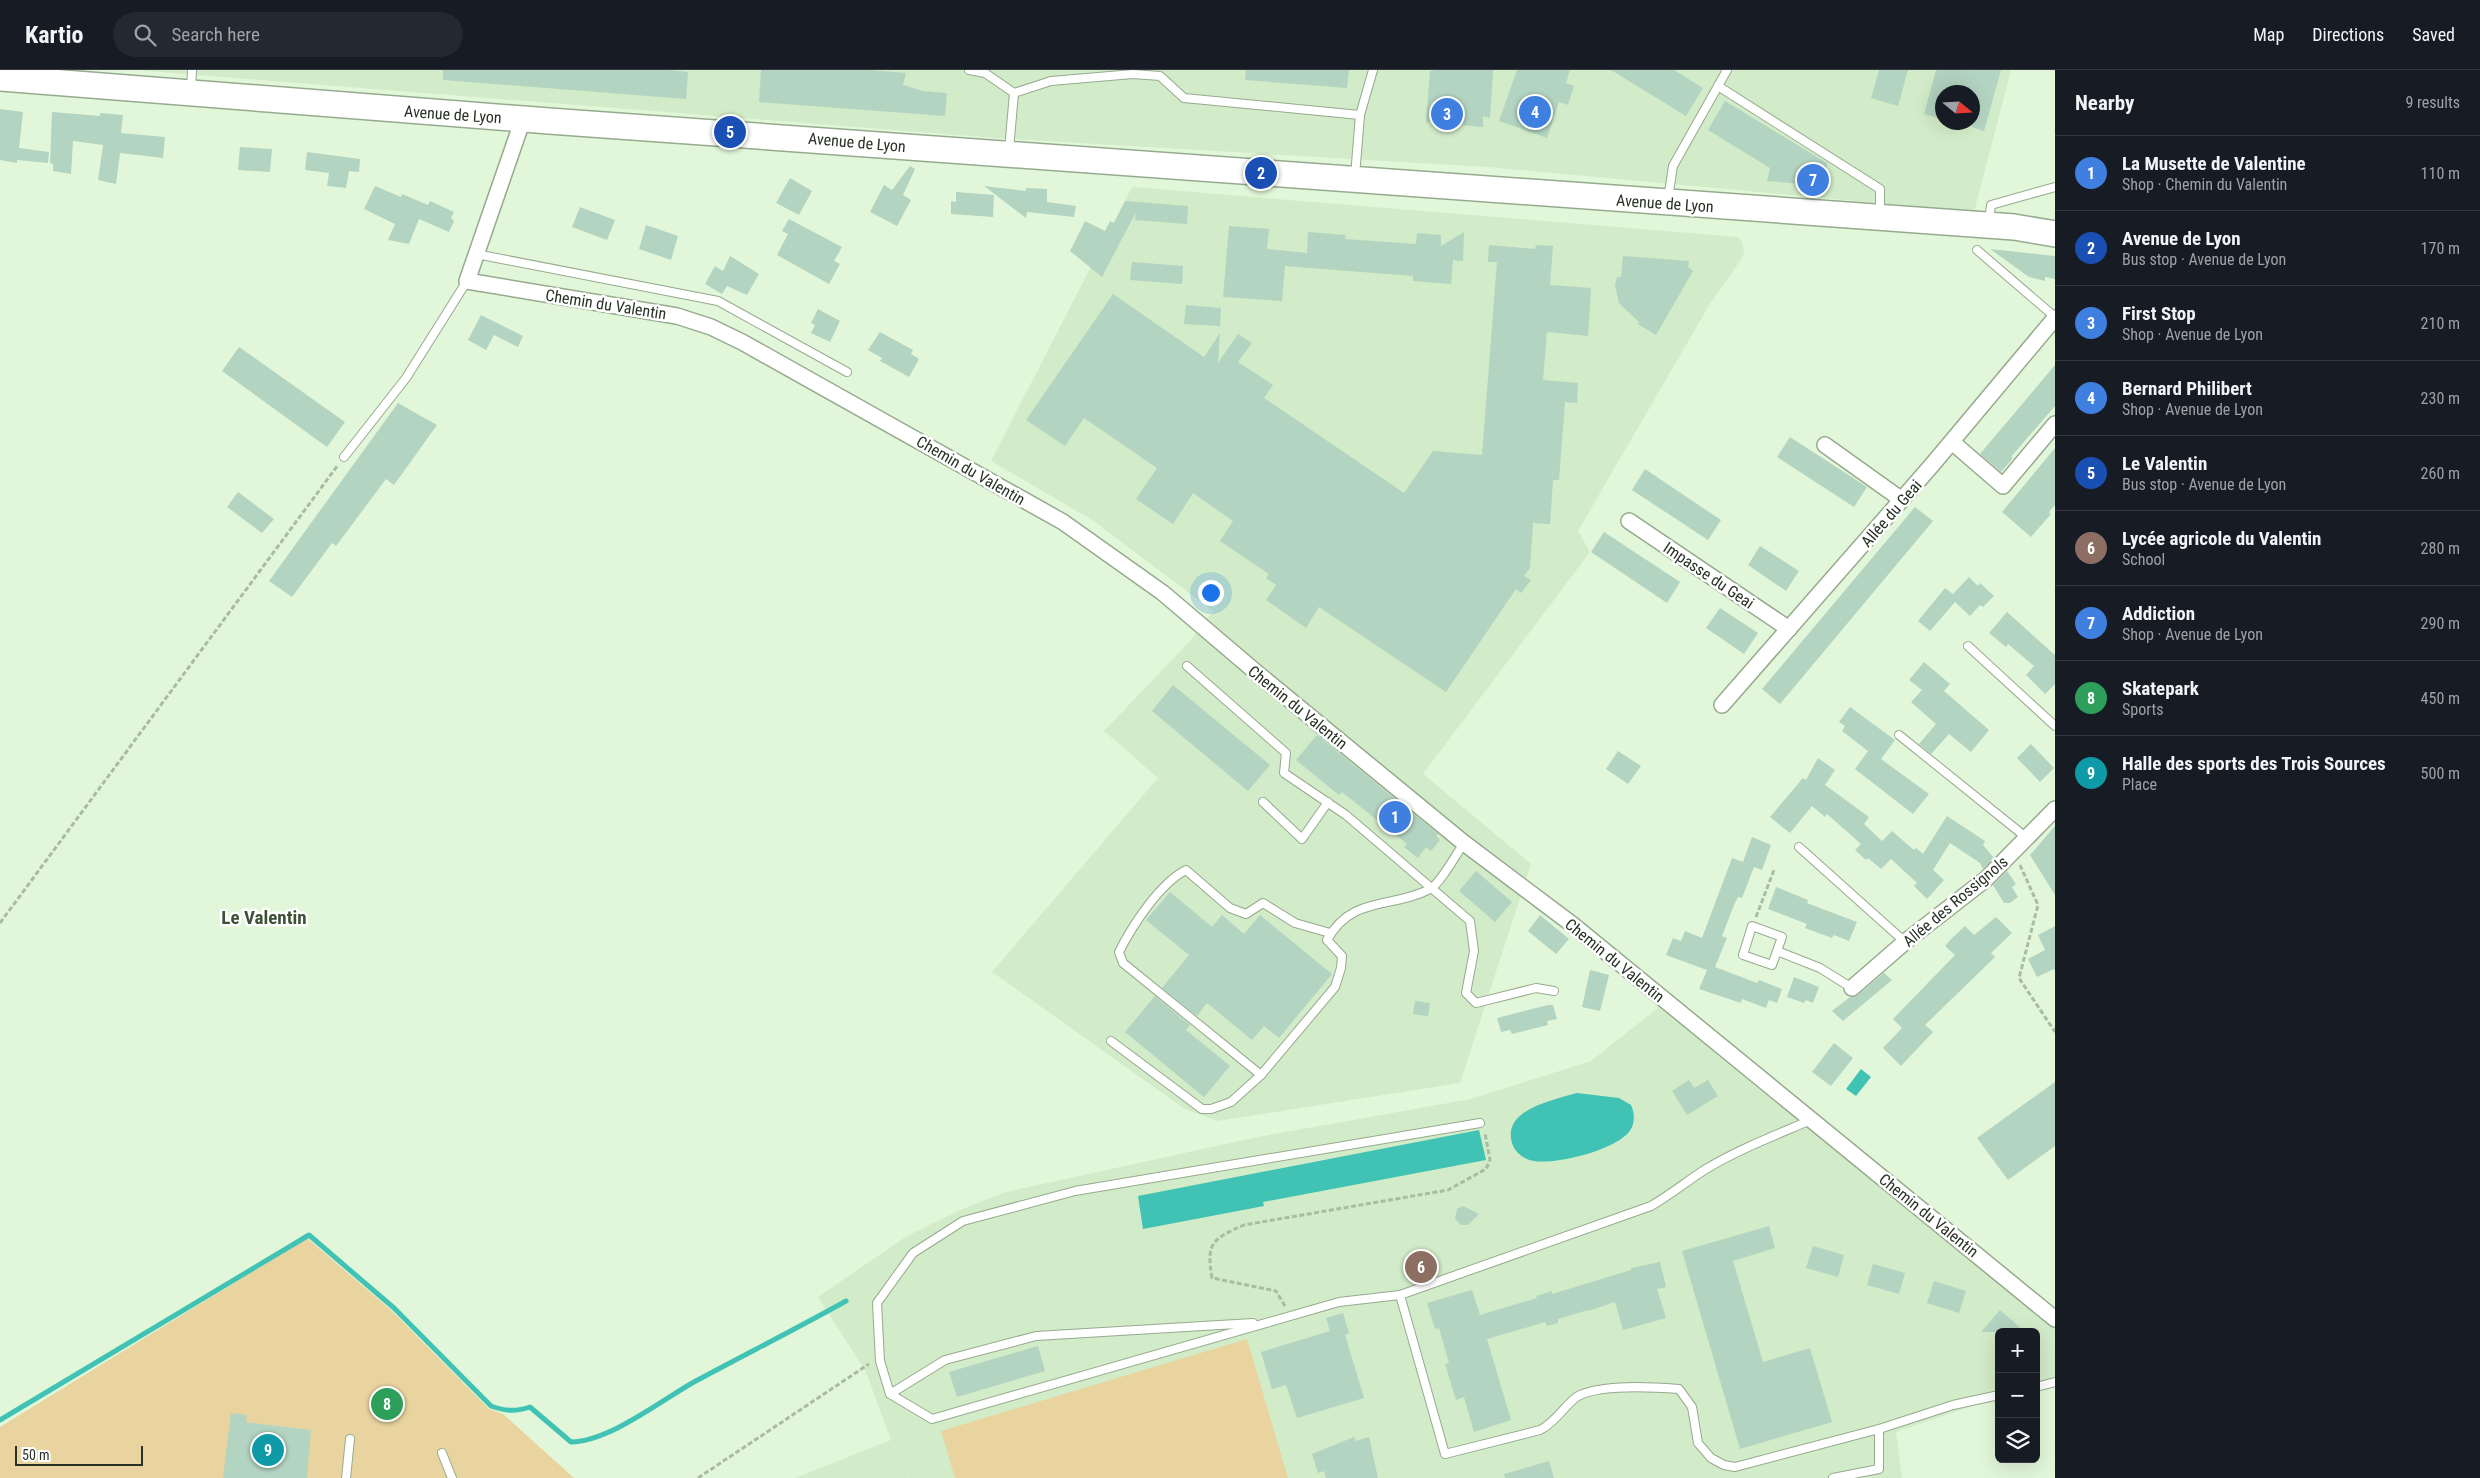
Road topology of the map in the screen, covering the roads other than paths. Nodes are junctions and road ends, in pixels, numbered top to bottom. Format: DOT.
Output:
graph roads {
  1 [pos="970,70"];
  2 [pos="1372,70"];
  3 [pos="1727,70"];
  4 [pos="0,78"];
  5 [pos="191,82"];
  6 [pos="1718,86"];
  7 [pos="1014,93"];
  8 [pos="1360,115"];
  9 [pos="523,119"];
  10 [pos="1009,154"];
  11 [pos="1355,180"];
  12 [pos="2055,187"];
  13 [pos="1667,203"];
  14 [pos="1990,215"];
  15 [pos="1880,218"];
  16 [pos="2055,224"];
  17 [pos="2014,227"];
  18 [pos="2055,234"];
  19 [pos="1977,250"];
  20 [pos="475,257"];
  21 [pos="467,281"];
  22 [pos="2055,318"];
  23 [pos="847,372"];
  24 [pos="2055,424"];
  25 [pos="1952,442"];
  26 [pos="1825,445"];
  27 [pos="344,457"];
  28 [pos="1902,500"];
  29 [pos="1629,521"];
  30 [pos="1789,629"];
  31 [pos="1968,646"];
  32 [pos="1187,666"];
  33 [pos="1722,705"];
  34 [pos="2055,726"];
  35 [pos="1899,735"];
  36 [pos="1263,802"];
  37 [pos="1328,802"];
  38 [pos="2055,809"];
  39 [pos="2027,838"];
  40 [pos="1464,843"];
  41 [pos="1798,847"];
  42 [pos="1432,889"];
  43 [pos="1330,933"];
  44 [pos="1905,942"];
  45 [pos="1777,951"];
  46 [pos="1852,988"];
  47 [pos="1554,991"];
  48 [pos="1111,1042"];
  49 [pos="1262,1075"];
  50 [pos="1811,1120"];
  51 [pos="1480,1123"];
  52 [pos="1400,1295"];
  53 [pos="2055,1319"];
  54 [pos="1267,1322"];
  55 [pos="2055,1382"];
  56 [pos="2040,1385"];
  57 [pos="890,1394"];
  58 [pos="1995,1396"];
  59 [pos="1879,1429"];
  60 [pos="350,1439"];
  61 [pos="442,1454"];
  62 [pos="346,1478"];
  63 [pos="452,1478"];
  64 [pos="1833,1478"];
  1 -- 7 [label="lane"];
  2 -- 8 [label="lane"];
  3 -- 6 [label="lane"];
  4 -- 5 [label="main road, Avenue de Lyon"];
  5 -- 9 [label="main road, Avenue de Lyon"];
  6 -- 13 [label="lane"];
  6 -- 15 [label="lane"];
  7 -- 8 [label="lane"];
  7 -- 10 [label="lane"];
  8 -- 11 [label="lane"];
  9 -- 10 [label="main road, Avenue de Lyon"];
  9 -- 20 [label="street"];
  10 -- 11 [label="main road, Avenue de Lyon"];
  11 -- 13 [label="main road, Avenue de Lyon"];
  12 -- 14 [label="lane"];
  13 -- 15 [label="main road, Avenue de Lyon"];
  14 -- 15 [label="main road, Avenue de Lyon"];
  14 -- 17 [label="main road, Avenue de Lyon"];
  16 -- 17 [label="main road, Avenue de Lyon"];
  17 -- 18 [label="main road, Avenue de Lyon"];
  19 -- 22 [label="lane"];
  20 -- 21 [label="street"];
  20 -- 23 [label="lane"];
  21 -- 27 [label="lane"];
  21 -- 40 [label="street, Chemin du Valentin"];
  22 -- 25 [label="street, Allée du Geai"];
  24 -- 25 [label="street"];
  25 -- 28 [label="street, Allée du Geai"];
  26 -- 28 [label="street"];
  28 -- 30 [label="street, Allée du Geai"];
  29 -- 30 [label="street, Impasse du Geai"];
  30 -- 33 [label="street, Allée du Geai"];
  31 -- 34 [label="lane"];
  32 -- 37 [label="lane"];
  35 -- 39 [label="lane"];
  36 -- 37 [label="lane"];
  37 -- 42 [label="lane"];
  38 -- 39 [label="street, Allée des Rossignols"];
  39 -- 44 [label="street, Allée des Rossignols"];
  40 -- 42 [label="lane"];
  40 -- 50 [label="street, Chemin du Valentin"];
  41 -- 44 [label="lane"];
  42 -- 43 [label="lane"];
  42 -- 47 [label="lane"];
  43 -- 49 [label="lane"];
  43 -- 49 [label="lane"];
  44 -- 46 [label="street, Allée des Rossignols"];
  45 -- 45 [label="lane"];
  45 -- 46 [label="lane"];
  48 -- 49 [label="lane"];
  50 -- 52 [label="lane"];
  50 -- 53 [label="street, Chemin du Valentin"];
  51 -- 57 [label="lane"];
  52 -- 54 [label="lane"];
  52 -- 59 [label="lane"];
  54 -- 57 [label="lane"];
  54 -- 57 [label="lane"];
  55 -- 56 [label="lane"];
  58 -- 59 [label="lane"];
  59 -- 64 [label="lane"];
  60 -- 62 [label="lane"];
  61 -- 63 [label="lane"];
}
